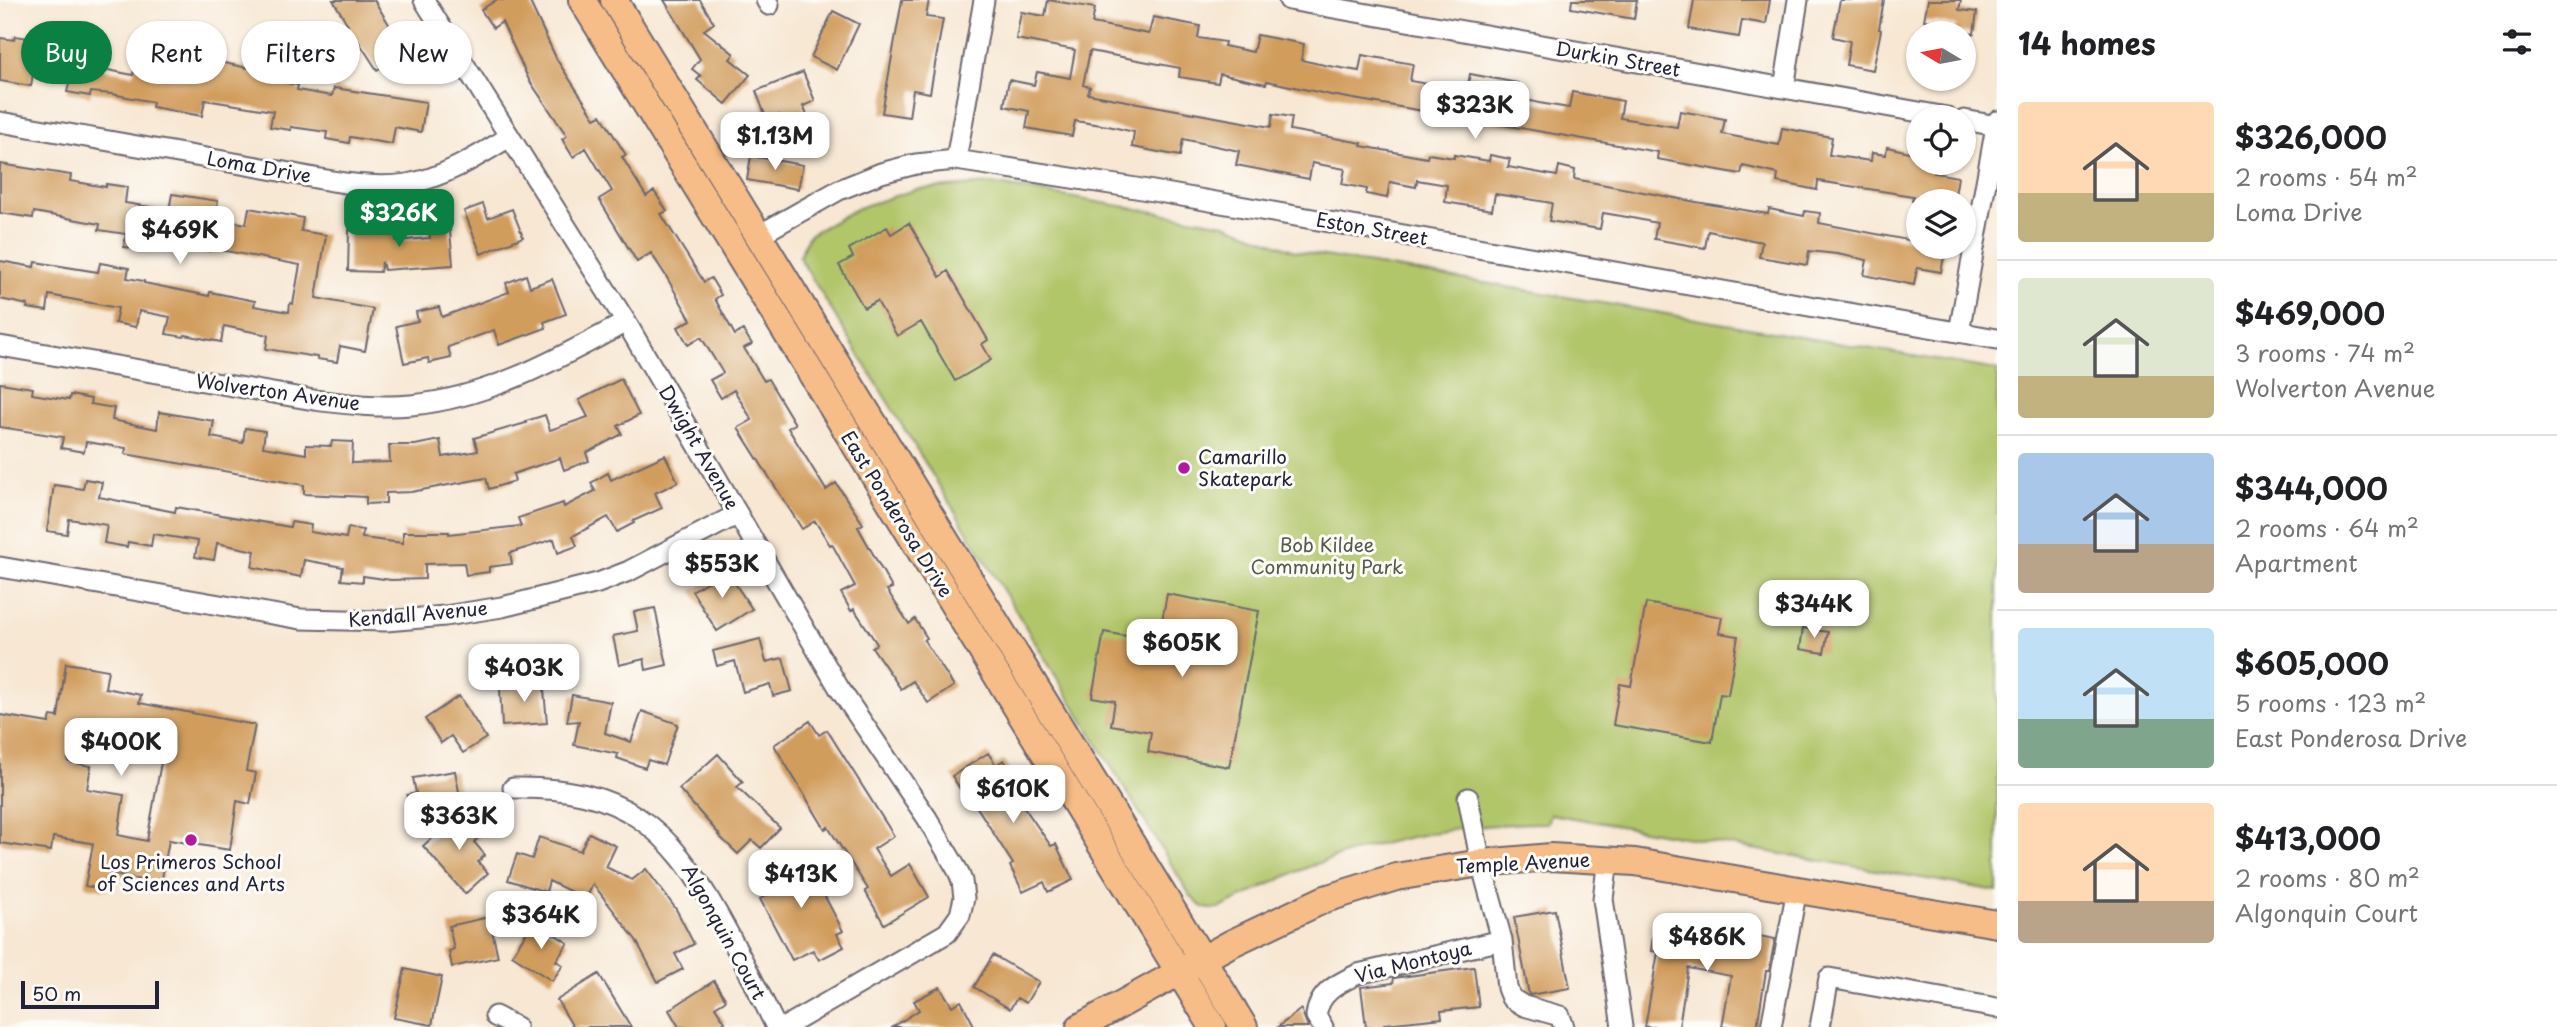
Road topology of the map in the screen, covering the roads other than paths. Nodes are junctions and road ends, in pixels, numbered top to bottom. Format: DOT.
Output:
graph roads {
  1 [pos="424,0"];
  2 [pos="582,0"];
  3 [pos="614,0"];
  4 [pos="984,0"];
  5 [pos="1289,0"];
  6 [pos="1798,0"];
  7 [pos="1784,88"];
  8 [pos="1906,110"];
  9 [pos="1976,121"];
  10 [pos="0,122"];
  11 [pos="1997,124"];
  12 [pos="509,137"];
  13 [pos="956,160"];
  14 [pos="759,234"];
  15 [pos="734,249"];
  16 [pos="626,322"];
  17 [pos="1959,332"];
  18 [pos="1997,339"];
  19 [pos="0,346"];
  20 [pos="738,514"];
  21 [pos="0,567"];
  22 [pos="513,788"];
  23 [pos="1468,798"];
  24 [pos="1608,859"];
  25 [pos="1481,863"];
  26 [pos="1797,889"];
  27 [pos="1997,924"];
  28 [pos="1502,940"];
  29 [pos="1204,958"];
  30 [pos="1179,971"];
  31 [pos="1997,1008"];
  32 [pos="495,1016"];
  33 [pos="516,1027"];
  34 [pos="776,1027"];
  35 [pos="785,1027"];
  36 [pos="1080,1027"];
  37 [pos="1213,1027"];
  38 [pos="1244,1027"];
  39 [pos="1323,1027"];
  40 [pos="1564,1027"];
  41 [pos="1622,1027"];
  42 [pos="1771,1027"];
  43 [pos="1820,1027"];
  1 -- 12 [label="street, Dwight Avenue"];
  2 -- 15 [label="main road, East Ponderosa Drive"];
  3 -- 14 [label="main road, East Ponderosa Drive"];
  4 -- 13 [label="street"];
  5 -- 7 [label="street, Durkin Street"];
  6 -- 7 [label="street"];
  7 -- 8 [label="street, Durkin Street"];
  9 -- 11 [label="street"];
  10 -- 12 [label="street, Loma Drive"];
  11 -- 17 [label="street"];
  12 -- 16 [label="street, Dwight Avenue"];
  13 -- 14 [label="street, Eston Street"];
  13 -- 17 [label="street, Eston Street"];
  14 -- 15 [label="main road"];
  14 -- 29 [label="main road, East Ponderosa Drive"];
  15 -- 30 [label="main road, East Ponderosa Drive"];
  16 -- 19 [label="street, Wolverton Avenue"];
  16 -- 20 [label="street, Dwight Avenue"];
  17 -- 18 [label="street, Eston Street"];
  20 -- 21 [label="street, Kendall Avenue"];
  20 -- 35 [label="street, Dwight Avenue"];
  22 -- 34 [label="street, Algonquin Court"];
  23 -- 25 [label="street"];
  24 -- 25 [label="main road, Temple Avenue"];
  24 -- 26 [label="main road, Temple Avenue"];
  24 -- 41 [label="street"];
  25 -- 28 [label="street"];
  25 -- 29 [label="main road, Temple Avenue"];
  26 -- 27 [label="main road, Temple Avenue"];
  26 -- 42 [label="street"];
  28 -- 39 [label="street, Via Montoya"];
  28 -- 40 [label="street"];
  29 -- 30 [label="main road, Temple Avenue"];
  29 -- 38 [label="main road, East Ponderosa Drive"];
  30 -- 36 [label="main road, Temple Avenue"];
  30 -- 37 [label="main road, East Ponderosa Drive"];
  31 -- 43 [label="street"];
  32 -- 33 [label="street"];
}
